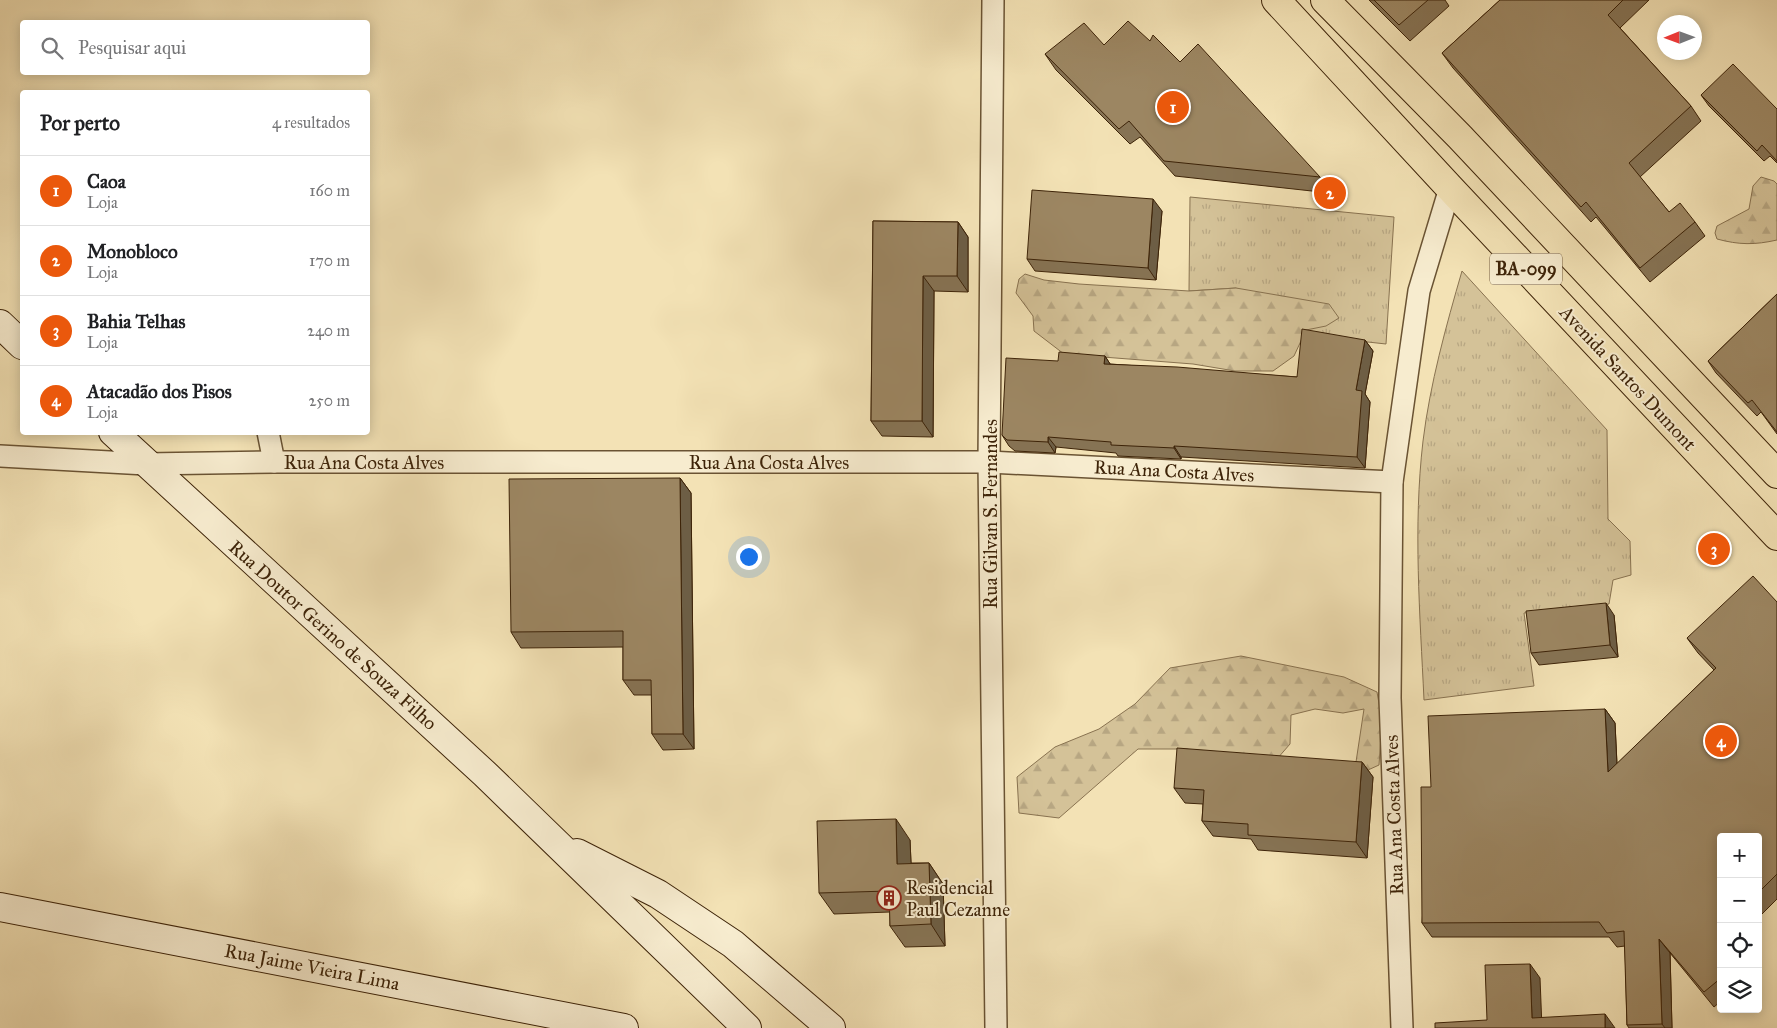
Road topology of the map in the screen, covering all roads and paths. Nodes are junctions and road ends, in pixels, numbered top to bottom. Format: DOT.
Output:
graph roads {
  1 [pos="993,0"];
  2 [pos="1276,0"];
  3 [pos="1325,0"];
  4 [pos="1450,188"];
  5 [pos="0,324"];
  6 [pos="20,343"];
  7 [pos="116,435"];
  8 [pos="269,435"];
  9 [pos="0,456"];
  10 [pos="274,462"];
  11 [pos="989,462"];
  12 [pos="146,464"];
  13 [pos="1777,474"];
  14 [pos="1392,482"];
  15 [pos="1777,536"];
  16 [pos="551,839"];
  17 [pos="0,907"];
  18 [pos="624,1028"];
  19 [pos="747,1028"];
  20 [pos="831,1028"];
  21 [pos="996,1028"];
  22 [pos="1402,1028"];
  1 -- 11 [label="street, Rua Gilvan S. Fernandes"];
  2 -- 4 [label="highway, Avenida Santos Dumont / BA-099"];
  3 -- 13 [label="highway, BA-099"];
  4 -- 14 [label="street, Rua Ana Costa Alves"];
  4 -- 15 [label="highway, Avenida Santos Dumont / BA-099"];
  5 -- 6 [label="main road"];
  7 -- 12 [label="main road, Rua Doutor Gerino de Souza Filho"];
  8 -- 10 [label="street"];
  9 -- 12 [label="street, Rua Ana Costa Alves"];
  10 -- 11 [label="street, Rua Ana Costa Alves"];
  10 -- 12 [label="street, Rua Ana Costa Alves"];
  11 -- 14 [label="street, Rua Ana Costa Alves"];
  11 -- 21 [label="street, Rua Gilvan S. Fernandes"];
  12 -- 16 [label="main road, Rua Doutor Gerino de Souza Filho"];
  14 -- 22 [label="street, Rua Ana Costa Alves"];
  16 -- 19 [label="main road, Rua Doutor Gerino de Souza Filho"];
  16 -- 20 [label="main road, Rua Doutor Gerino de Souza Filho"];
  17 -- 18 [label="main road, Rua Jaime Vieira Lima"];
}
